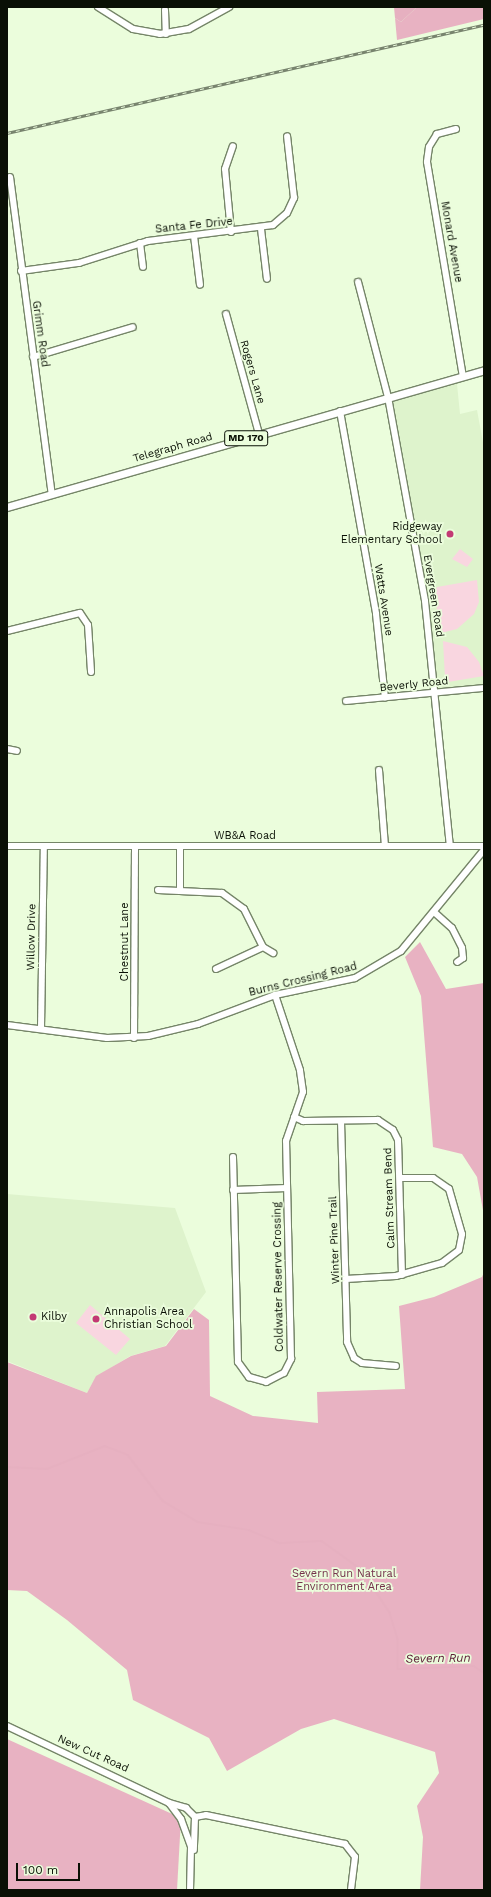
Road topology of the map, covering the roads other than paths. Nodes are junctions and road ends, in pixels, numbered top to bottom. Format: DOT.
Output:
graph roads {
  1 [pos="98,7"];
  2 [pos="229,7"];
  3 [pos="165,10"];
  4 [pos="166,34"];
  5 [pos="456,129"];
  6 [pos="287,136"];
  7 [pos="233,146"];
  8 [pos="10,177"];
  9 [pos="261,229"];
  10 [pos="232,232"];
  11 [pos="194,236"];
  12 [pos="140,243"];
  13 [pos="143,267"];
  14 [pos="21,271"];
  15 [pos="267,279"];
  16 [pos="358,282"];
  17 [pos="200,285"];
  18 [pos="226,314"];
  19 [pos="133,327"];
  20 [pos="33,357"];
  21 [pos="484,370"];
  22 [pos="463,376"];
  23 [pos="388,397"];
  24 [pos="340,411"];
  25 [pos="259,434"];
  26 [pos="52,494"];
  27 [pos="7,507"];
  28 [pos="7,631"];
  29 [pos="91,672"];
  30 [pos="484,688"];
  31 [pos="435,692"];
  32 [pos="385,698"];
  33 [pos="346,701"];
  34 [pos="7,749"];
  35 [pos="17,751"];
  36 [pos="379,770"];
  37 [pos="7,846"];
  38 [pos="44,846"];
  39 [pos="135,846"];
  40 [pos="180,846"];
  41 [pos="385,846"];
  42 [pos="450,846"];
  43 [pos="484,846"];
  44 [pos="484,850"];
  45 [pos="180,889"];
  46 [pos="158,890"];
  47 [pos="434,912"];
  48 [pos="263,947"];
  49 [pos="273,953"];
  50 [pos="457,962"];
  51 [pos="216,969"];
  52 [pos="275,995"];
  53 [pos="7,1024"];
  54 [pos="41,1028"];
  55 [pos="134,1038"];
  56 [pos="294,1117"];
  57 [pos="341,1121"];
  58 [pos="233,1157"];
  59 [pos="400,1178"];
  60 [pos="287,1188"];
  61 [pos="233,1190"];
  62 [pos="402,1275"];
  63 [pos="346,1279"];
  64 [pos="396,1366"];
  65 [pos="7,1726"];
  66 [pos="169,1803"];
  67 [pos="194,1817"];
  68 [pos="192,1854"];
  69 [pos="190,1890"];
  70 [pos="351,1890"];
  1 -- 4 [label="street"];
  2 -- 4 [label="street"];
  3 -- 4 [label="street"];
  5 -- 22 [label="street, Monard Avenue"];
  6 -- 9 [label="street, Santa Fe Drive"];
  7 -- 10 [label="street"];
  8 -- 14 [label="street, Grimm Road"];
  9 -- 10 [label="street, Santa Fe Drive"];
  9 -- 15 [label="street"];
  10 -- 11 [label="street, Santa Fe Drive"];
  11 -- 12 [label="street, Santa Fe Drive"];
  11 -- 17 [label="street"];
  12 -- 13 [label="street"];
  12 -- 14 [label="street, Santa Fe Drive"];
  14 -- 20 [label="street, Grimm Road"];
  16 -- 23 [label="street, Evergreen Road"];
  18 -- 25 [label="street, Rogers Lane"];
  19 -- 20 [label="street"];
  20 -- 26 [label="street, Grimm Road"];
  21 -- 22 [label="main road, Telegraph Road / MD 170"];
  22 -- 23 [label="main road, Telegraph Road / MD 170"];
  23 -- 24 [label="main road, Telegraph Road / MD 170"];
  23 -- 31 [label="street, Evergreen Road"];
  24 -- 25 [label="main road, Telegraph Road / MD 170"];
  24 -- 32 [label="street, Watts Avenue"];
  25 -- 26 [label="main road, Telegraph Road / MD 170"];
  26 -- 27 [label="main road, Telegraph Road / MD 170"];
  28 -- 29 [label="street"];
  30 -- 31 [label="street, Beverly Road"];
  31 -- 32 [label="street, Beverly Road"];
  31 -- 42 [label="street, Evergreen Road"];
  32 -- 33 [label="street, Beverly Road"];
  34 -- 35 [label="street"];
  36 -- 41 [label="street"];
  37 -- 38 [label="street, WB&A Road"];
  38 -- 39 [label="street, WB&A Road"];
  38 -- 54 [label="street, Willow Drive"];
  39 -- 40 [label="street, WB&A Road"];
  39 -- 55 [label="street, Chestnut Lane"];
  40 -- 41 [label="street, WB&A Road"];
  40 -- 45 [label="street"];
  41 -- 42 [label="street, WB&A Road"];
  42 -- 43 [label="street, WB&A Road"];
  44 -- 47 [label="street, Burns Crossing Road"];
  45 -- 46 [label="street"];
  45 -- 48 [label="street"];
  47 -- 50 [label="street"];
  47 -- 52 [label="street, Burns Crossing Road"];
  48 -- 49 [label="street"];
  48 -- 51 [label="street"];
  52 -- 55 [label="street, Burns Crossing Road"];
  52 -- 56 [label="street, Coldwater Reserve Crossing"];
  53 -- 54 [label="street, Burns Crossing Road"];
  54 -- 55 [label="street, Burns Crossing Road"];
  56 -- 57 [label="street, Calm Stream Bend"];
  56 -- 60 [label="street, Coldwater Reserve Crossing"];
  57 -- 59 [label="street, Calm Stream Bend"];
  57 -- 63 [label="street, Winter Pine Trail"];
  58 -- 61 [label="street, Coldwater Reserve Crossing"];
  59 -- 62 [label="street, Calm Stream Bend"];
  59 -- 62 [label="street"];
  60 -- 61 [label="street"];
  60 -- 61 [label="street, Coldwater Reserve Crossing"];
  62 -- 63 [label="street"];
  63 -- 64 [label="street, Winter Pine Trail"];
  65 -- 66 [label="street, New Cut Road"];
  66 -- 67 [label="street, New Cut Road"];
  66 -- 68 [label="street"];
  67 -- 68 [label="street"];
  67 -- 70 [label="street"];
  68 -- 69 [label="street"];
}
